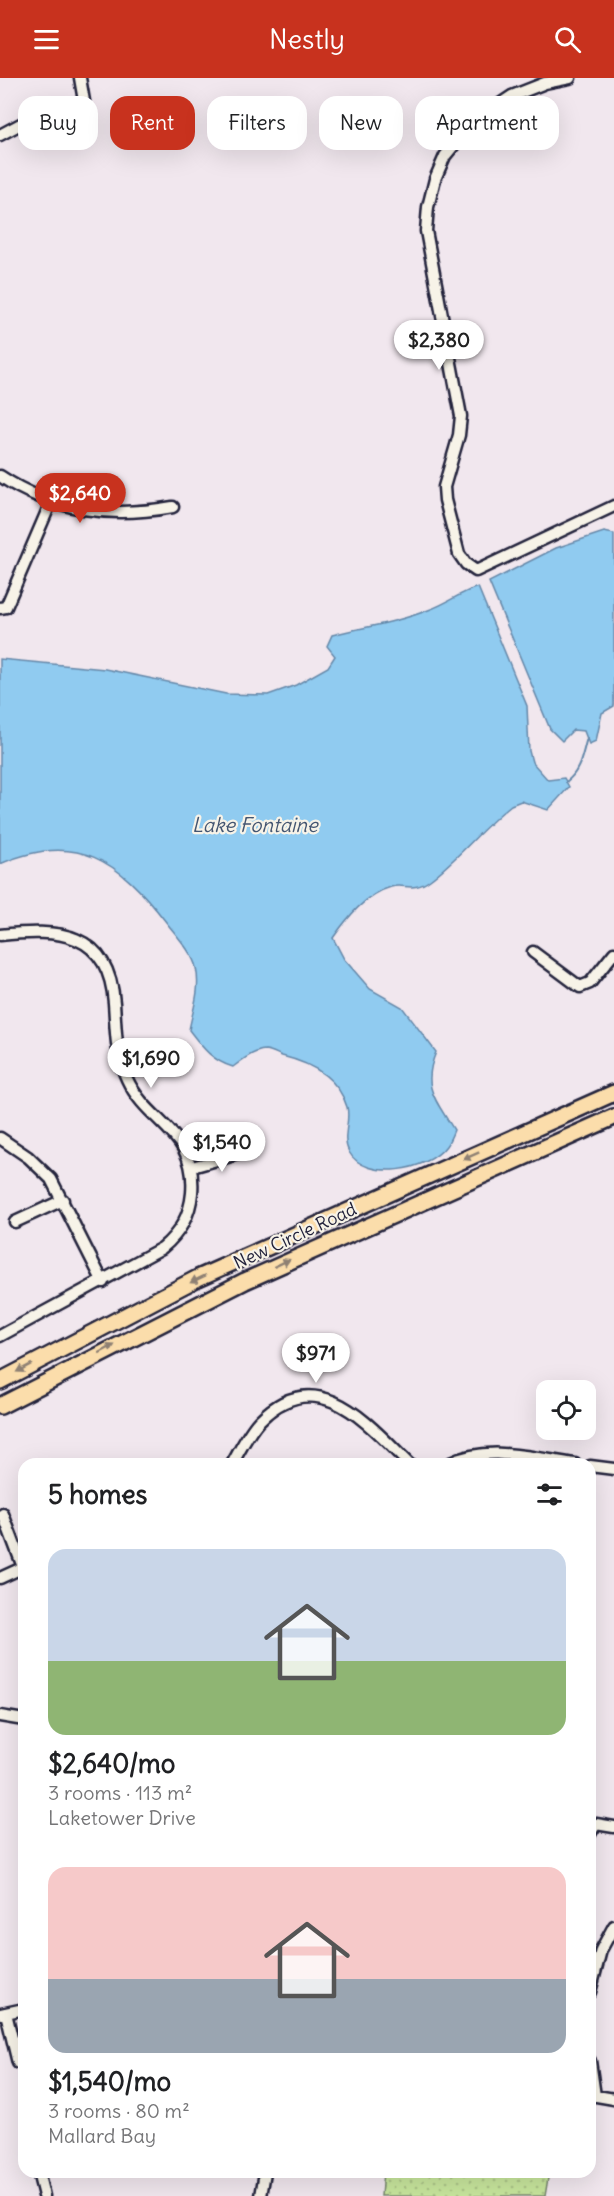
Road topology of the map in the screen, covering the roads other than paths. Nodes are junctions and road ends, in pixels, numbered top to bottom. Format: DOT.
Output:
graph roads {
  1 [pos="80,78"];
  2 [pos="570,78"];
  3 [pos="0,135"];
  4 [pos="0,476"];
  5 [pos="51,502"];
  6 [pos="614,506"];
  7 [pos="173,507"];
  8 [pos="0,609"];
  9 [pos="0,935"];
  10 [pos="533,952"];
  11 [pos="614,953"];
  12 [pos="614,1088"];
  13 [pos="614,1093"];
  14 [pos="614,1117"];
  15 [pos="614,1126"];
  16 [pos="525,1132"];
  17 [pos="0,1138"];
  18 [pos="245,1152"];
  19 [pos="521,1157"];
  20 [pos="192,1167"];
  21 [pos="63,1200"];
  22 [pos="15,1222"];
  23 [pos="102,1282"];
  24 [pos="0,1336"];
  25 [pos="0,1382"];
  26 [pos="0,1406"];
  27 [pos="236,1458"];
  28 [pos="403,1458"];
  29 [pos="463,1458"];
  30 [pos="528,1458"];
  31 [pos="596,1467"];
  32 [pos="614,1469"];
  33 [pos="3,1514"];
  34 [pos="18,1554"];
  35 [pos="18,1569"];
  36 [pos="0,1578"];
  37 [pos="0,1716"];
  38 [pos="18,1719"];
  39 [pos="596,1824"];
  40 [pos="614,1827"];
  41 [pos="614,1926"];
  42 [pos="596,1969"];
  43 [pos="18,2010"];
  44 [pos="3,2014"];
  45 [pos="18,2055"];
  46 [pos="18,2065"];
  47 [pos="9,2071"];
  48 [pos="596,2097"];
  49 [pos="614,2099"];
  50 [pos="40,2178"];
  51 [pos="264,2178"];
  52 [pos="44,2196"];
  53 [pos="261,2196"];
  1 -- 3 [label="street"];
  2 -- 6 [label="street"];
  4 -- 5 [label="street"];
  5 -- 7 [label="street"];
  5 -- 8 [label="street"];
  9 -- 20 [label="street"];
  10 -- 11 [label="street"];
  12 -- 16 [label="highway"];
  13 -- 16 [label="highway, New Circle Road"];
  14 -- 19 [label="highway, New Circle Road"];
  15 -- 19 [label="highway"];
  16 -- 25 [label="highway, New Circle Road, one-way"];
  17 -- 21 [label="street"];
  18 -- 20 [label="street"];
  26 -- 19 [label="highway, New Circle Road, one-way"];
  20 -- 23 [label="street"];
  21 -- 22 [label="street"];
  21 -- 23 [label="street"];
  23 -- 24 [label="street"];
  27 -- 28 [label="street"];
  29 -- 30 [label="street"];
  31 -- 32 [label="street"];
  33 -- 34 [label="street"];
  35 -- 36 [label="street"];
  37 -- 38 [label="street"];
  39 -- 40 [label="street"];
  41 -- 42 [label="street"];
  43 -- 44 [label="street"];
  44 -- 45 [label="street"];
  46 -- 47 [label="street"];
  48 -- 49 [label="street"];
  50 -- 52 [label="street"];
  51 -- 53 [label="street"];
}
